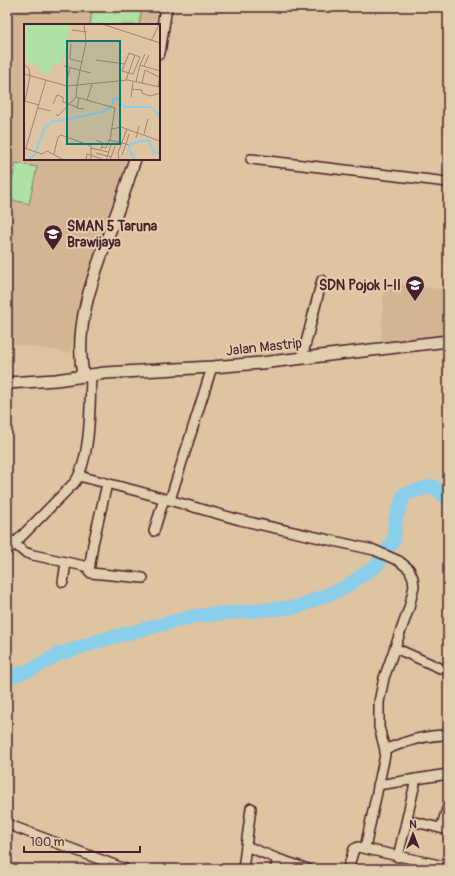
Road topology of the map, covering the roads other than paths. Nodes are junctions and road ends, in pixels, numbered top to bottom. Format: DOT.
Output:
graph roads {
  1 [pos="166,7"];
  2 [pos="160,46"];
  3 [pos="251,159"];
  4 [pos="135,160"];
  5 [pos="448,182"];
  6 [pos="322,280"];
  7 [pos="448,342"];
  8 [pos="302,358"];
  9 [pos="212,367"];
  10 [pos="87,375"];
  11 [pos="7,383"];
  12 [pos="79,476"];
  13 [pos="107,484"];
  14 [pos="167,499"];
  15 [pos="154,531"];
  16 [pos="11,541"];
  17 [pos="7,552"];
  18 [pos="66,563"];
  19 [pos="89,567"];
  20 [pos="143,578"];
  21 [pos="63,582"];
  22 [pos="396,648"];
  23 [pos="440,668"];
  24 [pos="448,735"];
  25 [pos="385,750"];
  26 [pos="448,774"];
  27 [pos="416,779"];
  28 [pos="378,785"];
  29 [pos="448,806"];
  30 [pos="251,808"];
  31 [pos="406,820"];
  32 [pos="7,824"];
  33 [pos="445,829"];
  34 [pos="246,846"];
  35 [pos="365,848"];
  36 [pos="398,857"];
  37 [pos="278,859"];
  38 [pos="448,867"];
  39 [pos="125,869"];
  40 [pos="243,869"];
  41 [pos="275,869"];
  42 [pos="308,869"];
  43 [pos="348,869"];
  1 -- 2 [label="street"];
  3 -- 5 [label="street"];
  4 -- 10 [label="street"];
  6 -- 8 [label="street"];
  7 -- 8 [label="street, Jalan Mastrip"];
  8 -- 9 [label="street, Jalan Mastrip"];
  9 -- 10 [label="street, Jalan Mastrip"];
  9 -- 14 [label="street"];
  10 -- 11 [label="street, Jalan Mastrip"];
  10 -- 12 [label="street"];
  12 -- 13 [label="street"];
  12 -- 16 [label="street"];
  13 -- 14 [label="street"];
  13 -- 19 [label="street"];
  14 -- 15 [label="street"];
  14 -- 22 [label="street"];
  16 -- 17 [label="street"];
  16 -- 18 [label="street"];
  18 -- 19 [label="street"];
  18 -- 21 [label="street"];
  19 -- 20 [label="street"];
  22 -- 23 [label="street"];
  22 -- 25 [label="street"];
  24 -- 25 [label="street"];
  25 -- 28 [label="street"];
  26 -- 27 [label="street"];
  27 -- 28 [label="street"];
  27 -- 31 [label="street"];
  28 -- 35 [label="street"];
  29 -- 33 [label="street"];
  30 -- 34 [label="street"];
  31 -- 33 [label="street"];
  31 -- 36 [label="street"];
  32 -- 39 [label="street"];
  34 -- 37 [label="street"];
  34 -- 40 [label="street"];
  35 -- 36 [label="street"];
  35 -- 43 [label="street"];
  36 -- 38 [label="street"];
  37 -- 41 [label="street"];
  37 -- 42 [label="street"];
}
